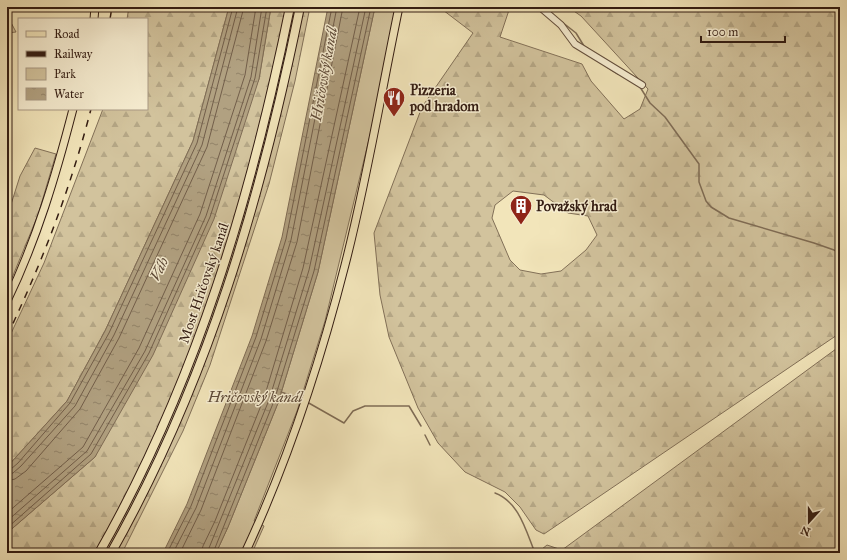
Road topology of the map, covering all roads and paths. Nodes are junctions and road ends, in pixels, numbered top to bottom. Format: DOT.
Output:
graph roads {
  1 [pos="95,7"];
  2 [pos="290,7"];
  3 [pos="300,7"];
  4 [pos="399,7"];
  5 [pos="540,7"];
  6 [pos="94,18"];
  7 [pos="642,85"];
  8 [pos="73,110"];
  9 [pos="7,301"];
  10 [pos="100,553"];
  11 [pos="111,553"];
  12 [pos="245,553"];
  1 -- 6 [label="main road"];
  2 -- 10 [label="highway, Most Hričovský kanál"];
  3 -- 11 [label="highway, Most Hričovský kanál"];
  4 -- 12 [label="main road"];
  5 -- 7 [label="street"];
  8 -- 9 [label="main road"];
}
